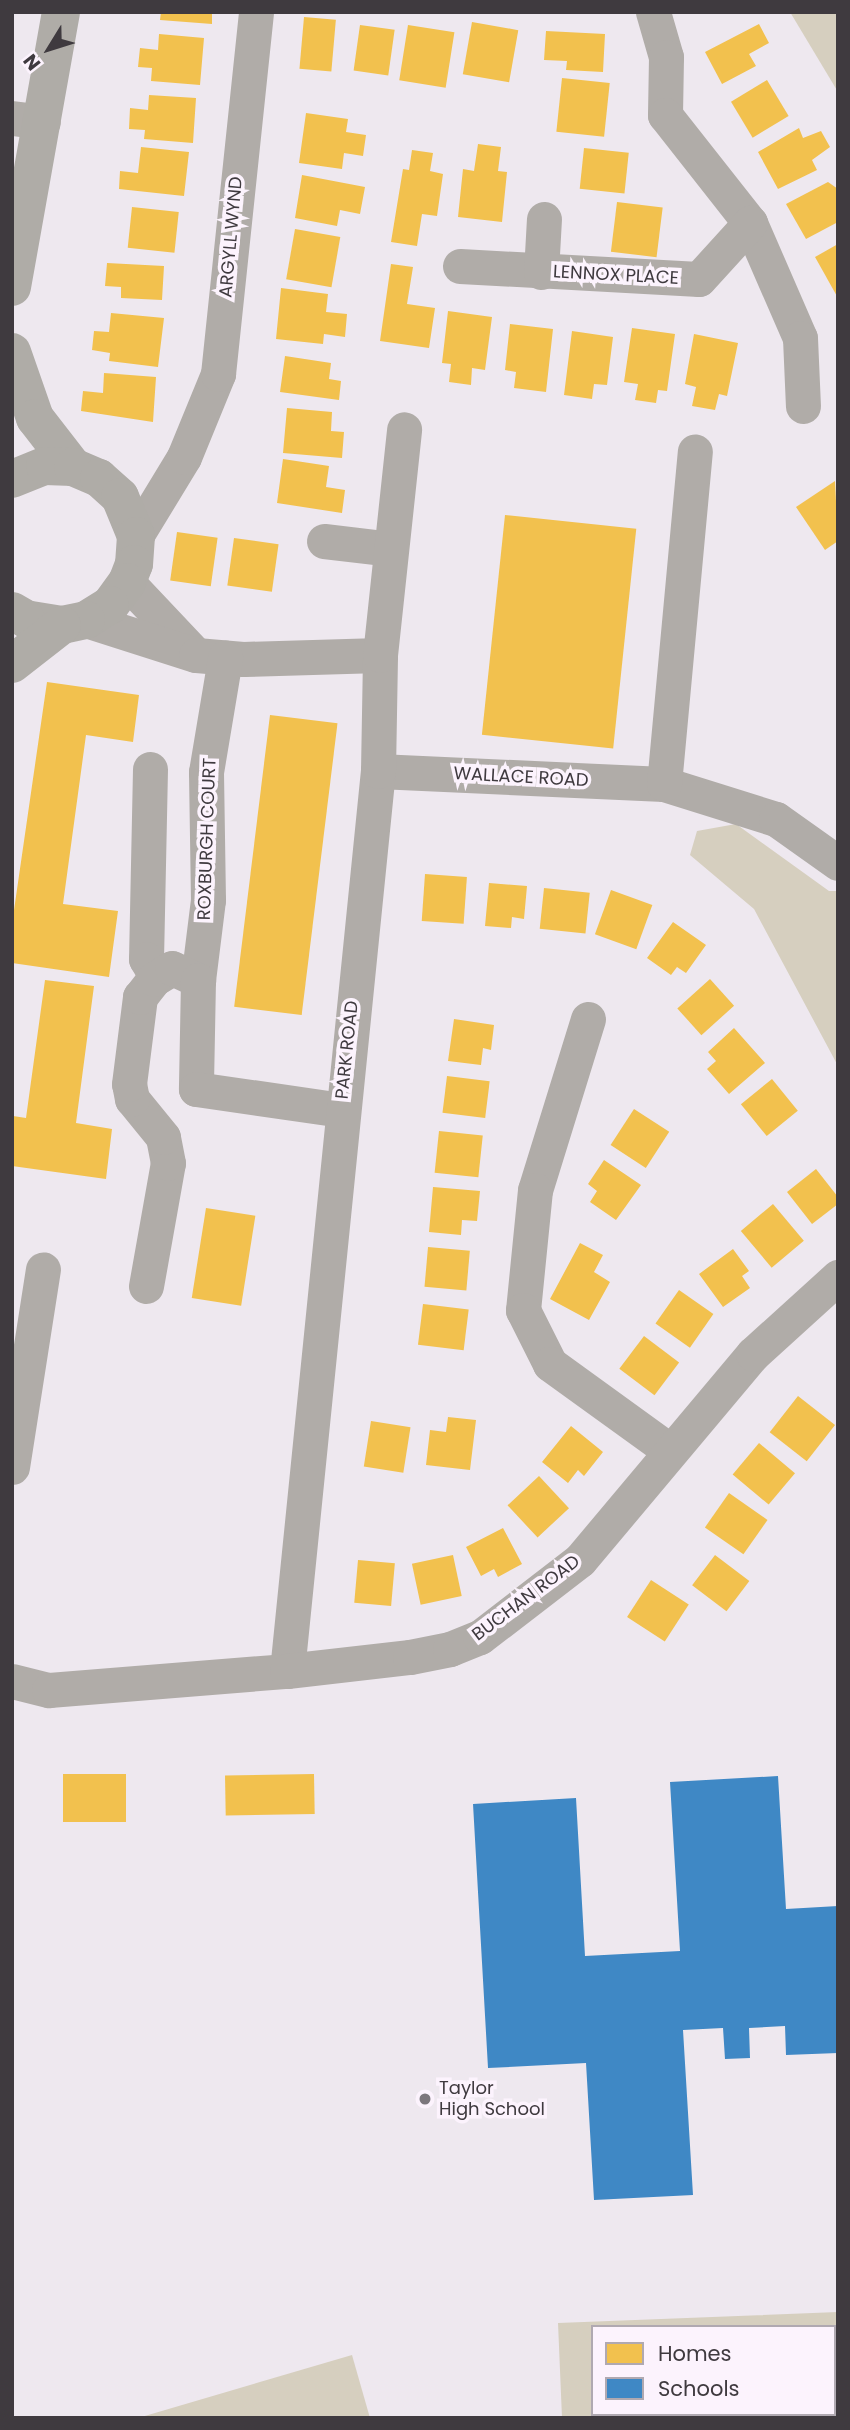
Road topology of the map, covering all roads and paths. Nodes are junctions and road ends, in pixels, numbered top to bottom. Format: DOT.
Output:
graph roads {
  1 [pos="61,12"];
  2 [pos="256,12"];
  3 [pos="653,12"];
  4 [pos="27,120"];
  5 [pos="544,219"];
  6 [pos="750,223"];
  7 [pos="460,266"];
  8 [pos="541,272"];
  9 [pos="12,287"];
  10 [pos="12,352"];
  11 [pos="803,406"];
  12 [pos="404,429"];
  13 [pos="695,451"];
  14 [pos="184,457"];
  15 [pos="73,467"];
  16 [pos="12,480"];
  17 [pos="120,497"];
  18 [pos="136,536"];
  19 [pos="324,541"];
  20 [pos="391,549"];
  21 [pos="127,582"];
  22 [pos="12,611"];
  23 [pos="74,622"];
  24 [pos="380,655"];
  25 [pos="210,657"];
  26 [pos="12,663"];
  27 [pos="150,769"];
  28 [pos="378,771"];
  29 [pos="664,784"];
  30 [pos="838,863"];
  31 [pos="157,977"];
  32 [pos="198,980"];
  33 [pos="588,1019"];
  34 [pos="341,1110"];
  35 [pos="43,1269"];
  36 [pos="838,1277"];
  37 [pos="146,1286"];
  38 [pos="670,1450"];
  39 [pos="12,1467"];
  40 [pos="287,1671"];
  41 [pos="12,1681"];
  1 -- 4 [label="main road"];
  2 -- 14 [label="street, ARGYLL WYND"];
  3 -- 6 [label="street"];
  4 -- 9 [label="main road"];
  5 -- 8 [label="street, LENNOX PLACE"];
  6 -- 8 [label="street, LENNOX PLACE"];
  6 -- 11 [label="street"];
  7 -- 8 [label="street, LENNOX PLACE"];
  10 -- 15 [label="main road"];
  12 -- 20 [label="street, PARK ROAD"];
  13 -- 29 [label="street"];
  14 -- 17 [label="street"];
  14 -- 18 [label="street, ARGYLL WYND"];
  15 -- 16 [label="main road"];
  15 -- 17 [label="main road"];
  17 -- 18 [label="main road"];
  18 -- 21 [label="main road"];
  19 -- 20 [label="street"];
  20 -- 24 [label="street, PARK ROAD"];
  21 -- 23 [label="main road"];
  21 -- 25 [label="street"];
  22 -- 23 [label="main road"];
  23 -- 25 [label="street"];
  23 -- 26 [label="main road"];
  24 -- 25 [label="street"];
  24 -- 28 [label="street, PARK ROAD"];
  25 -- 32 [label="street, ROXBURGH COURT"];
  27 -- 31 [label="street"];
  28 -- 29 [label="street, WALLACE ROAD"];
  28 -- 34 [label="street, PARK ROAD"];
  29 -- 30 [label="street, WALLACE ROAD"];
  31 -- 32 [label="street"];
  31 -- 37 [label="street"];
  32 -- 34 [label="street, ROXBURGH COURT"];
  33 -- 38 [label="street"];
  34 -- 40 [label="street, PARK ROAD"];
  35 -- 39 [label="street"];
  36 -- 38 [label="street, BUCHAN ROAD"];
  38 -- 40 [label="street, BUCHAN ROAD"];
  40 -- 41 [label="street, BUCHAN ROAD"];
}
